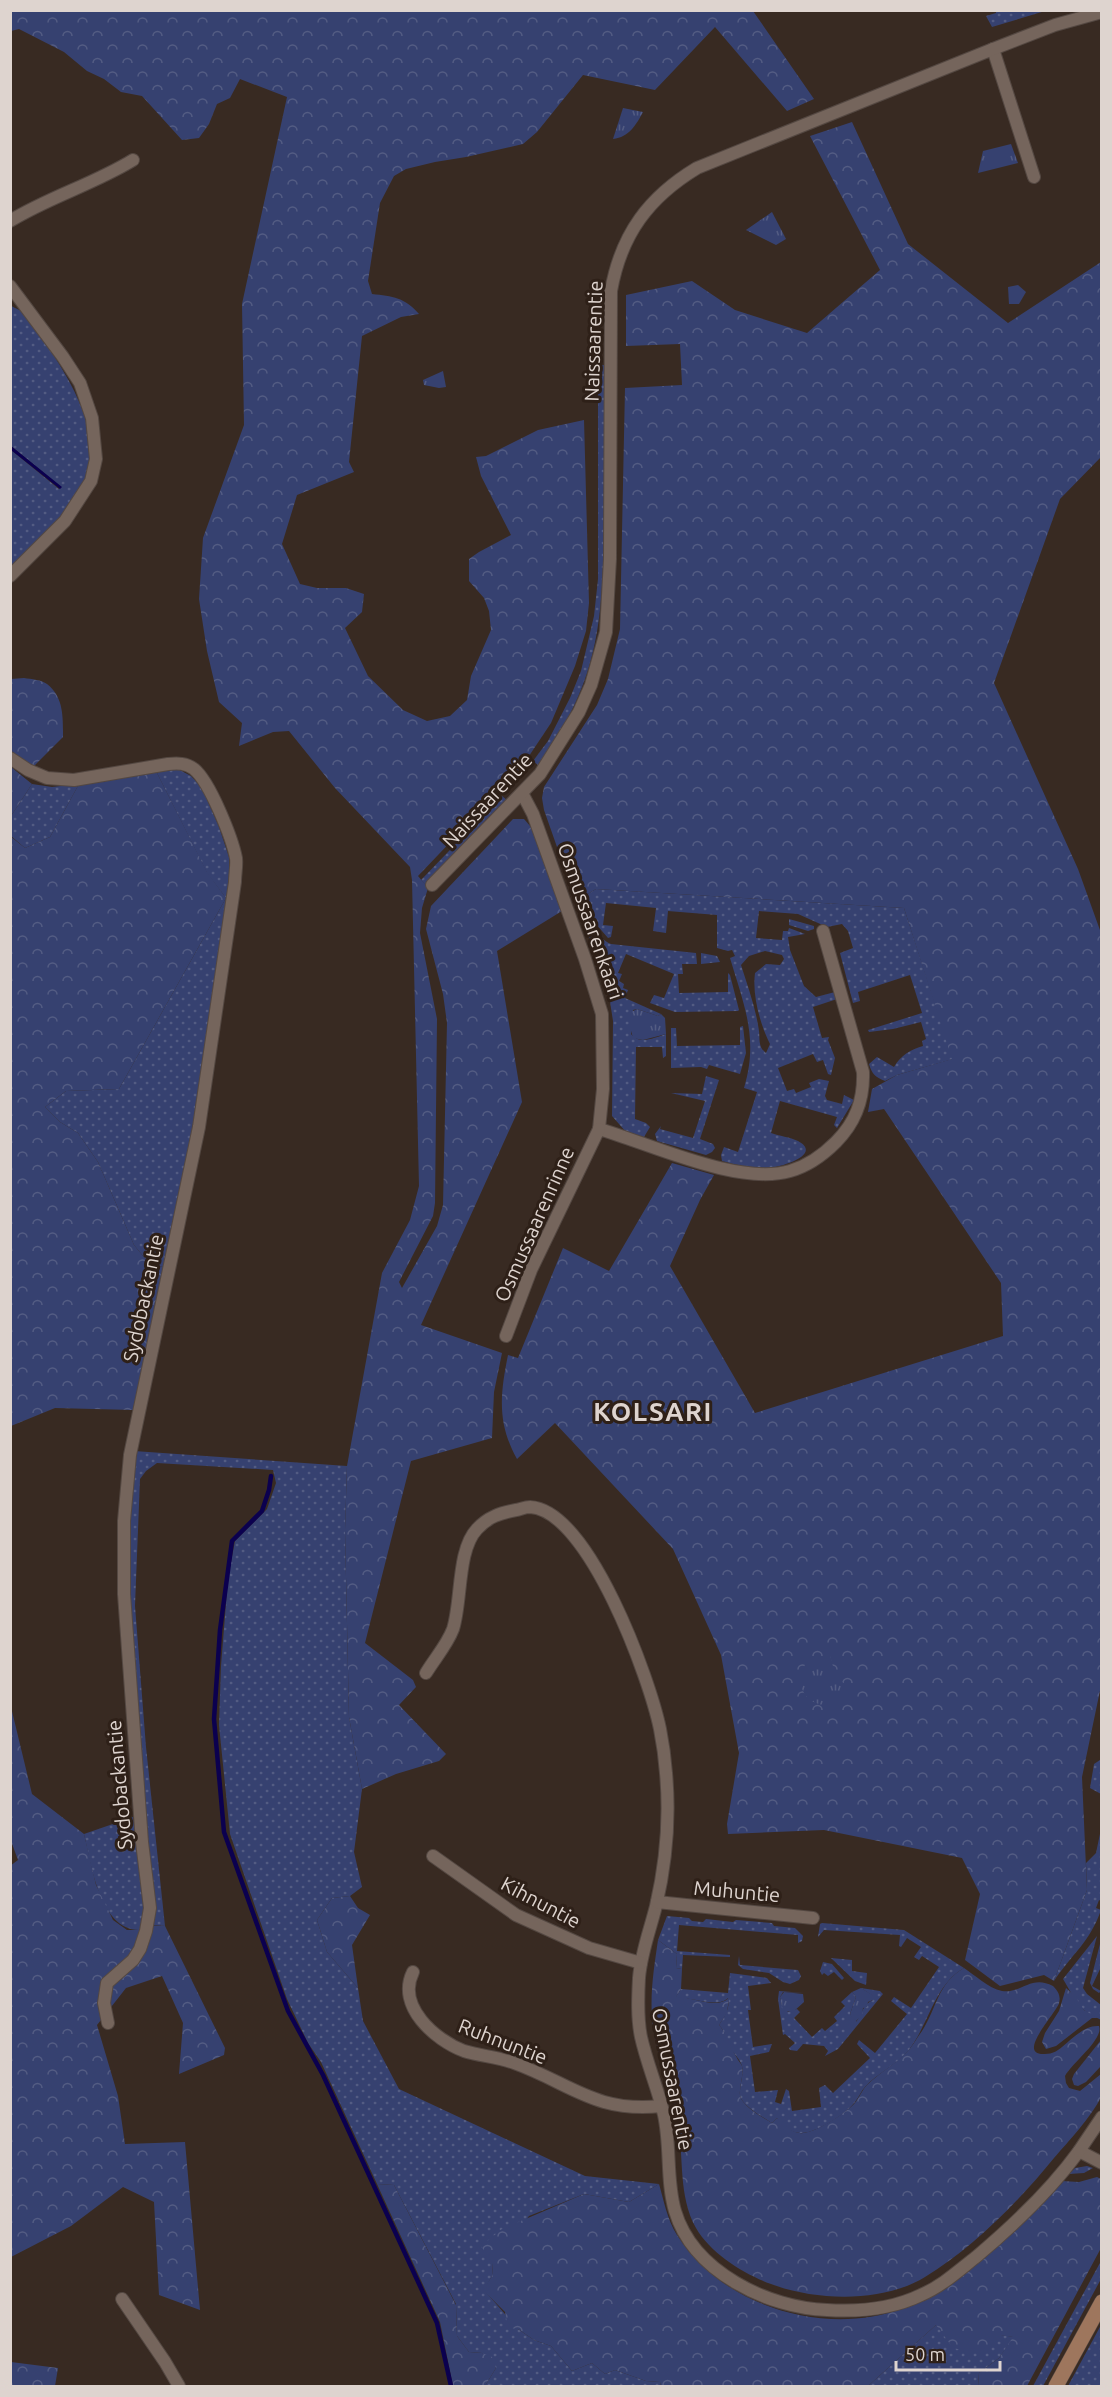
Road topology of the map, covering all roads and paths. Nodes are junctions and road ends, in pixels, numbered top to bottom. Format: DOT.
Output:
graph roads {
  1 [pos="1101,12"];
  2 [pos="993,49"];
  3 [pos="133,160"];
  4 [pos="1034,177"];
  5 [pos="10,221"];
  6 [pos="10,286"];
  7 [pos="10,576"];
  8 [pos="10,758"];
  9 [pos="522,793"];
  10 [pos="432,885"];
  11 [pos="823,931"];
  12 [pos="599,1129"];
  13 [pos="506,1336"];
  14 [pos="426,1673"];
  15 [pos="433,1856"];
  16 [pos="657,1902"];
  17 [pos="813,1918"];
  18 [pos="641,1963"];
  19 [pos="413,1972"];
  20 [pos="108,2023"];
  21 [pos="661,2106"];
  22 [pos="1101,2117"];
  23 [pos="1079,2151"];
  24 [pos="1101,2163"];
  25 [pos="122,2299"];
  26 [pos="1101,2302"];
  27 [pos="179,2386"];
  28 [pos="1056,2386"];
  1 -- 2 [label="street, Naissaarentie"];
  2 -- 4 [label="street"];
  2 -- 9 [label="street, Naissaarentie"];
  3 -- 5 [label="street"];
  6 -- 7 [label="street"];
  8 -- 20 [label="street, Sydobackantie"];
  9 -- 10 [label="street, Naissaarentie"];
  9 -- 12 [label="street, Osmussaarenkaari"];
  11 -- 12 [label="street"];
  12 -- 13 [label="street, Osmussaarenrinne"];
  14 -- 16 [label="street, Osmussaarentie"];
  15 -- 18 [label="street, Kihnuntie"];
  16 -- 17 [label="street, Muhuntie"];
  16 -- 18 [label="street, Osmussaarentie"];
  18 -- 21 [label="street, Osmussaarentie"];
  19 -- 21 [label="street, Ruhnuntie"];
  21 -- 23 [label="street, Osmussaarentie"];
  22 -- 23 [label="street, Osmussaarentie"];
  23 -- 24 [label="street"];
  25 -- 27 [label="street"];
  26 -- 28 [label="main road"];
}
